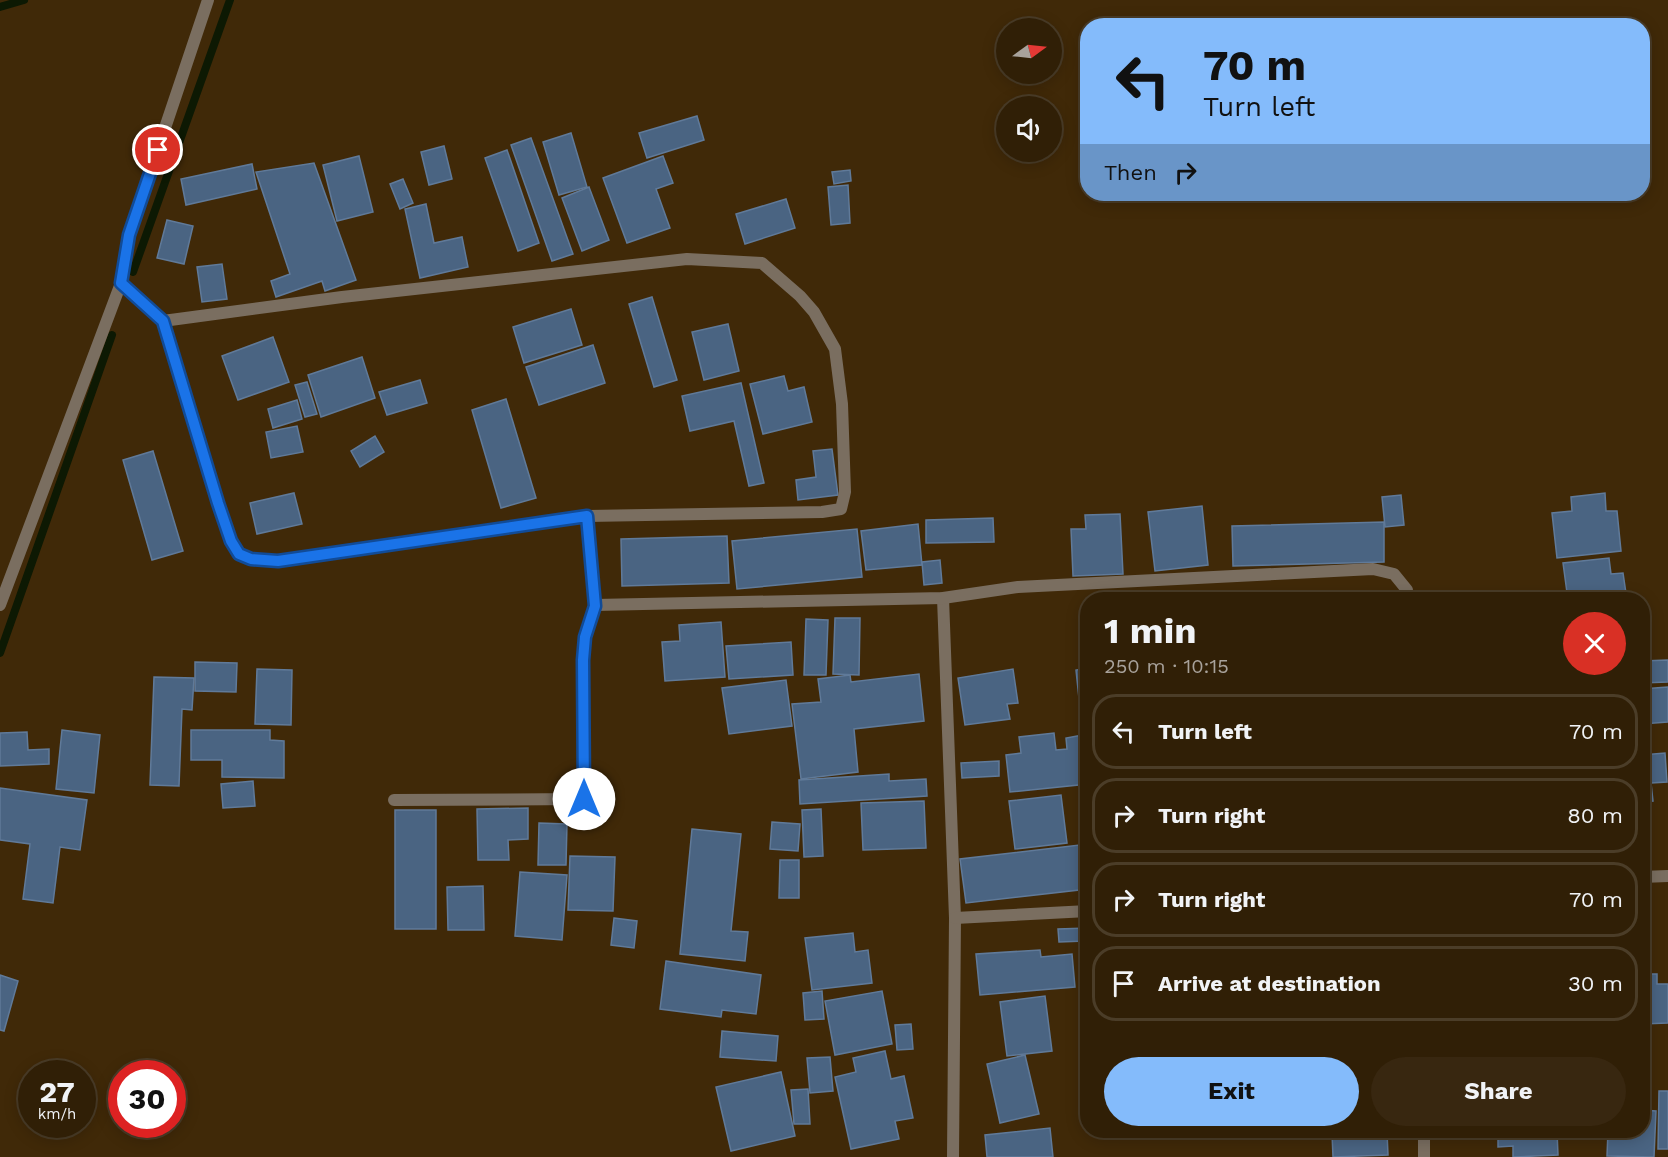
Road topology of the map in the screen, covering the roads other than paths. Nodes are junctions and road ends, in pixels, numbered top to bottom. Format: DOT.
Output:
graph roads {
  1 [pos="208,0"];
  2 [pos="121,283"];
  3 [pos="163,321"];
  4 [pos="587,516"];
  5 [pos="1407,592"];
  6 [pos="943,598"];
  7 [pos="0,605"];
  8 [pos="595,606"];
  9 [pos="394,800"];
  10 [pos="1668,876"];
  11 [pos="1650,877"];
  12 [pos="1080,911"];
  13 [pos="955,918"];
  14 [pos="1424,1138"];
  15 [pos="953,1157"];
  16 [pos="1424,1157"];
  1 -- 2 [label="street"];
  2 -- 3 [label="street"];
  2 -- 7 [label="street"];
  3 -- 4 [label="street"];
  3 -- 4 [label="street"];
  4 -- 8 [label="street"];
  5 -- 6 [label="street"];
  6 -- 8 [label="street"];
  6 -- 13 [label="street"];
  8 -- 9 [label="street"];
  10 -- 11 [label="street"];
  12 -- 13 [label="street"];
  13 -- 15 [label="street"];
  14 -- 16 [label="street"];
}
